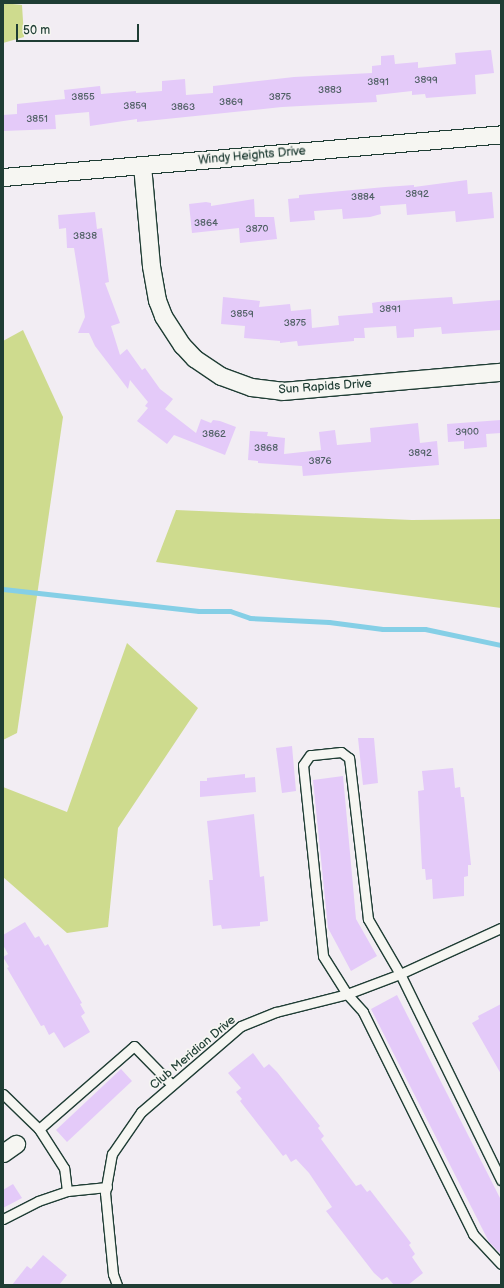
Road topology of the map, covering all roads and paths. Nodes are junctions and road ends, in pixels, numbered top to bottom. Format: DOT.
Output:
graph roads {
  1 [pos="501,134"];
  2 [pos="142,165"];
  3 [pos="3,177"];
  4 [pos="501,372"];
  5 [pos="501,928"];
  6 [pos="400,974"];
  7 [pos="347,994"];
  8 [pos="172,1085"];
  9 [pos="3,1094"];
  10 [pos="39,1129"];
  11 [pos="501,1180"];
  12 [pos="107,1187"];
  13 [pos="67,1191"];
  14 [pos="3,1219"];
  15 [pos="501,1264"];
  16 [pos="117,1285"];
  1 -- 2 [label="street, Windy Heights Drive"];
  2 -- 3 [label="street, Windy Heights Drive"];
  2 -- 4 [label="street, Sun Rapids Drive"];
  5 -- 6 [label="lane, Club Meridian Drive"];
  6 -- 7 [label="lane, Club Meridian Drive"];
  6 -- 7 [label="lane"];
  6 -- 11 [label="lane"];
  7 -- 8 [label="lane, Club Meridian Drive"];
  7 -- 15 [label="lane"];
  8 -- 10 [label="lane"];
  8 -- 12 [label="lane, Club Meridian Drive"];
  9 -- 10 [label="lane"];
  10 -- 13 [label="lane"];
  12 -- 13 [label="lane"];
  12 -- 16 [label="lane, Club Meridian Drive"];
  13 -- 14 [label="lane"];
}
